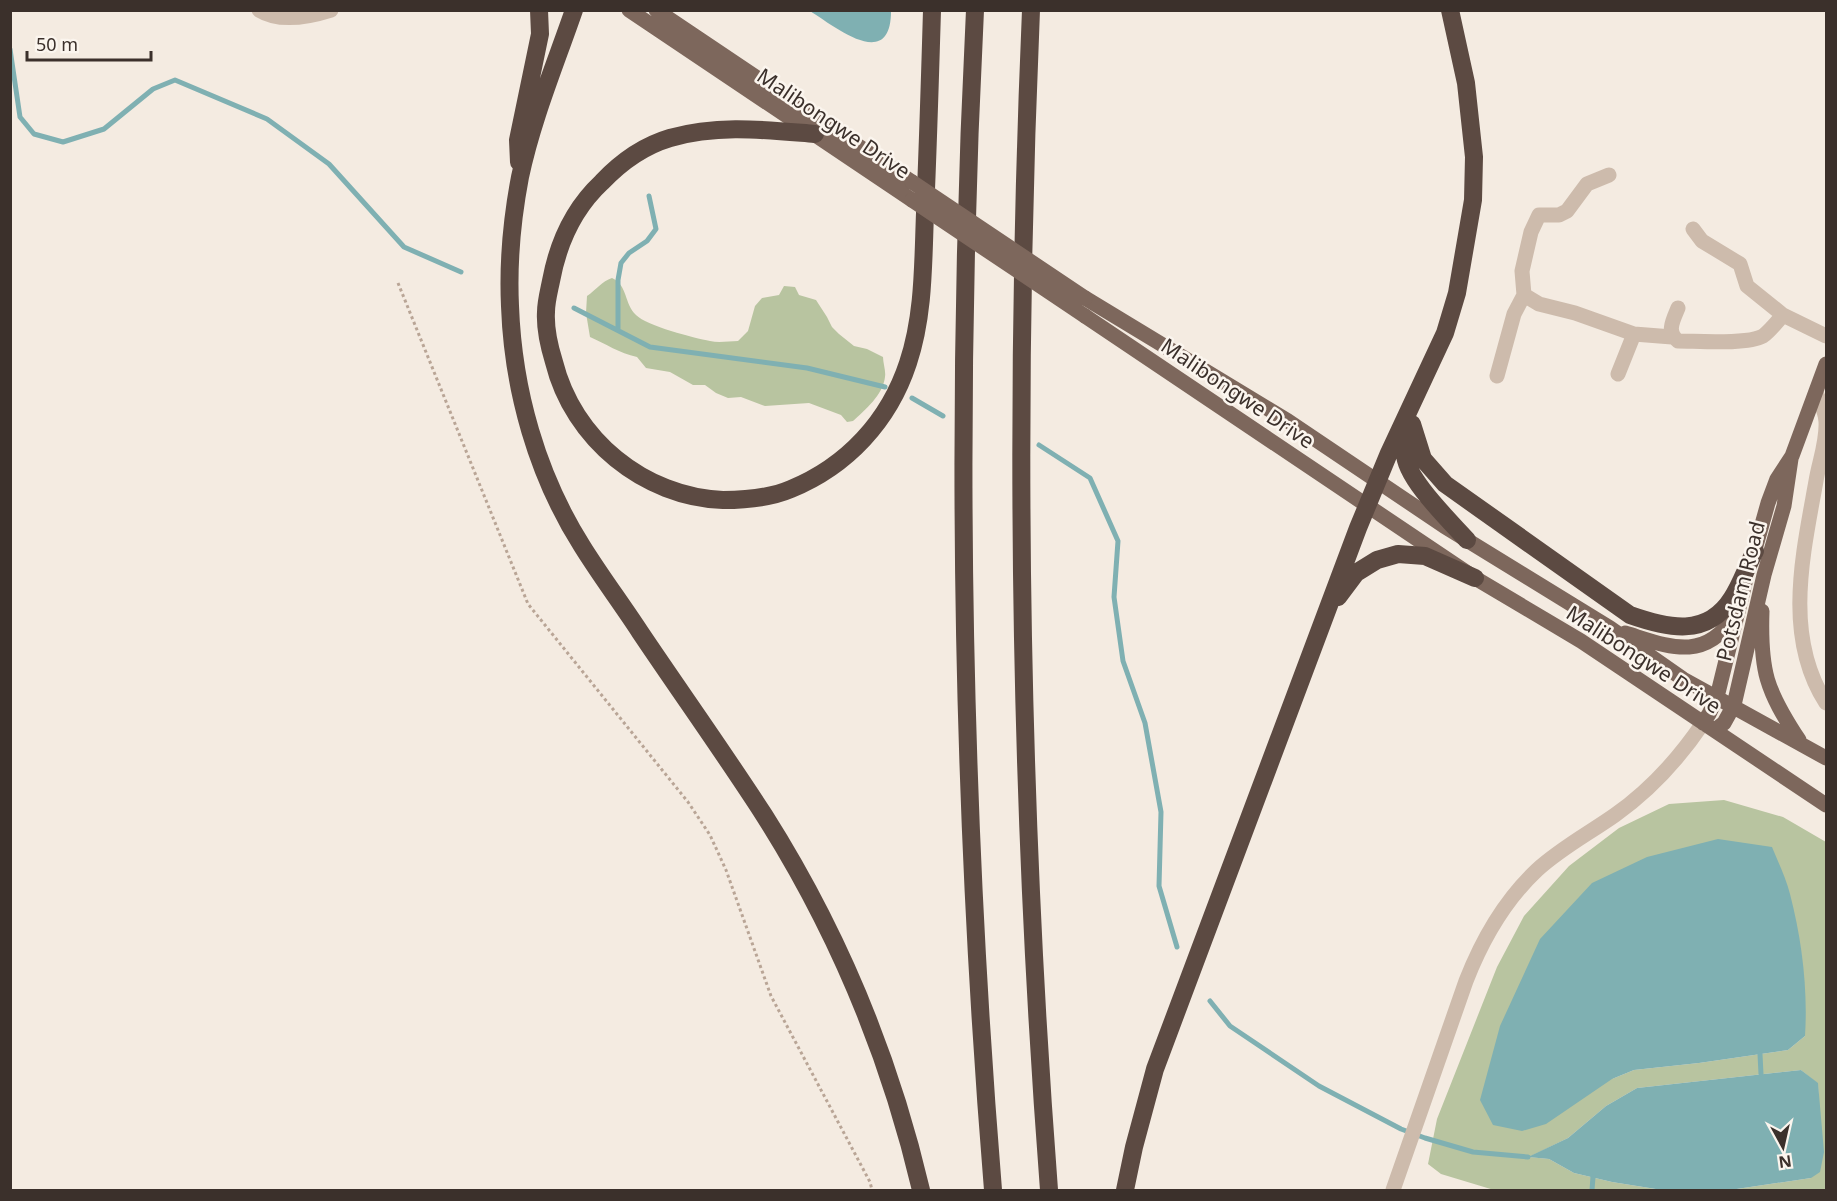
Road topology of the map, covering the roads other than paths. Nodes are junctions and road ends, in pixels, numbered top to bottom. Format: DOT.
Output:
graph roads {
  1 [pos="259,10"];
  2 [pos="331,10"];
  3 [pos="539,10"];
  4 [pos="574,10"];
  5 [pos="629,10"];
  6 [pos="656,10"];
  7 [pos="932,10"];
  8 [pos="975,10"];
  9 [pos="1031,10"];
  10 [pos="1450,10"];
  11 [pos="815,134"];
  12 [pos="1609,175"];
  13 [pos="520,176"];
  14 [pos="1693,229"];
  15 [pos="1524,295"];
  16 [pos="1678,308"];
  17 [pos="1783,315"];
  18 [pos="1634,334"];
  19 [pos="1827,336"];
  20 [pos="1672,337"];
  21 [pos="1827,364"];
  22 [pos="1618,374"];
  23 [pos="1497,376"];
  24 [pos="1423,383"];
  25 [pos="1816,393"];
  26 [pos="1412,424"];
  27 [pos="1792,456"];
  28 [pos="1377,482"];
  29 [pos="1368,506"];
  30 [pos="1467,540"];
  31 [pos="1755,551"];
  32 [pos="1764,575"];
  33 [pos="1475,578"];
  34 [pos="1737,612"];
  35 [pos="1327,613"];
  36 [pos="1610,628"];
  37 [pos="1717,697"];
  38 [pos="1827,703"];
  39 [pos="1734,705"];
  40 [pos="1709,727"];
  41 [pos="1801,743"];
  42 [pos="1827,758"];
  43 [pos="1827,805"];
  44 [pos="921,1191"];
  45 [pos="993,1191"];
  46 [pos="1049,1191"];
  47 [pos="1125,1191"];
  48 [pos="1393,1191"];
  1 -- 2 [label="street"];
  3 -- 13 [label="highway"];
  4 -- 13 [label="highway"];
  5 -- 11 [label="main road, Malibongwe Drive"];
  6 -- 28 [label="main road, Malibongwe Drive, bridge"];
  7 -- 11 [label="highway"];
  8 -- 45 [label="highway"];
  9 -- 46 [label="highway"];
  10 -- 24 [label="highway"];
  11 -- 29 [label="main road, Malibongwe Drive, bridge"];
  12 -- 15 [label="street"];
  13 -- 44 [label="highway"];
  14 -- 17 [label="street"];
  15 -- 18 [label="street"];
  15 -- 23 [label="street"];
  16 -- 20 [label="street"];
  17 -- 19 [label="street"];
  17 -- 20 [label="street"];
  18 -- 20 [label="street"];
  18 -- 22 [label="street"];
  21 -- 25 [label="main road, Potsdam Road"];
  24 -- 26 [label="highway"];
  24 -- 28 [label="highway"];
  25 -- 27 [label="main road, Potsdam Road"];
  25 -- 38 [label="street"];
  26 -- 30 [label="highway"];
  26 -- 31 [label="highway"];
  27 -- 31 [label="main road, Potsdam Road"];
  27 -- 32 [label="main road, Potsdam Road"];
  28 -- 29 [label="highway"];
  28 -- 30 [label="main road, Malibongwe Drive"];
  29 -- 33 [label="main road, Malibongwe Drive"];
  29 -- 35 [label="highway"];
  30 -- 36 [label="main road, Malibongwe Drive"];
  31 -- 34 [label="main road, Potsdam Road"];
  32 -- 39 [label="main road, Potsdam Road"];
  32 -- 41 [label="main road"];
  33 -- 35 [label="highway"];
  33 -- 40 [label="main road, Malibongwe Drive"];
  34 -- 36 [label="main road"];
  34 -- 37 [label="main road, Potsdam Road"];
  35 -- 47 [label="highway"];
  36 -- 37 [label="main road, Malibongwe Drive"];
  37 -- 39 [label="main road, Malibongwe Drive"];
  37 -- 40 [label="main road, Potsdam Road"];
  39 -- 40 [label="main road, Potsdam Road"];
  39 -- 41 [label="main road, Malibongwe Drive"];
  40 -- 43 [label="main road, Malibongwe Drive"];
  40 -- 48 [label="street"];
  41 -- 42 [label="main road, Malibongwe Drive"];
}
